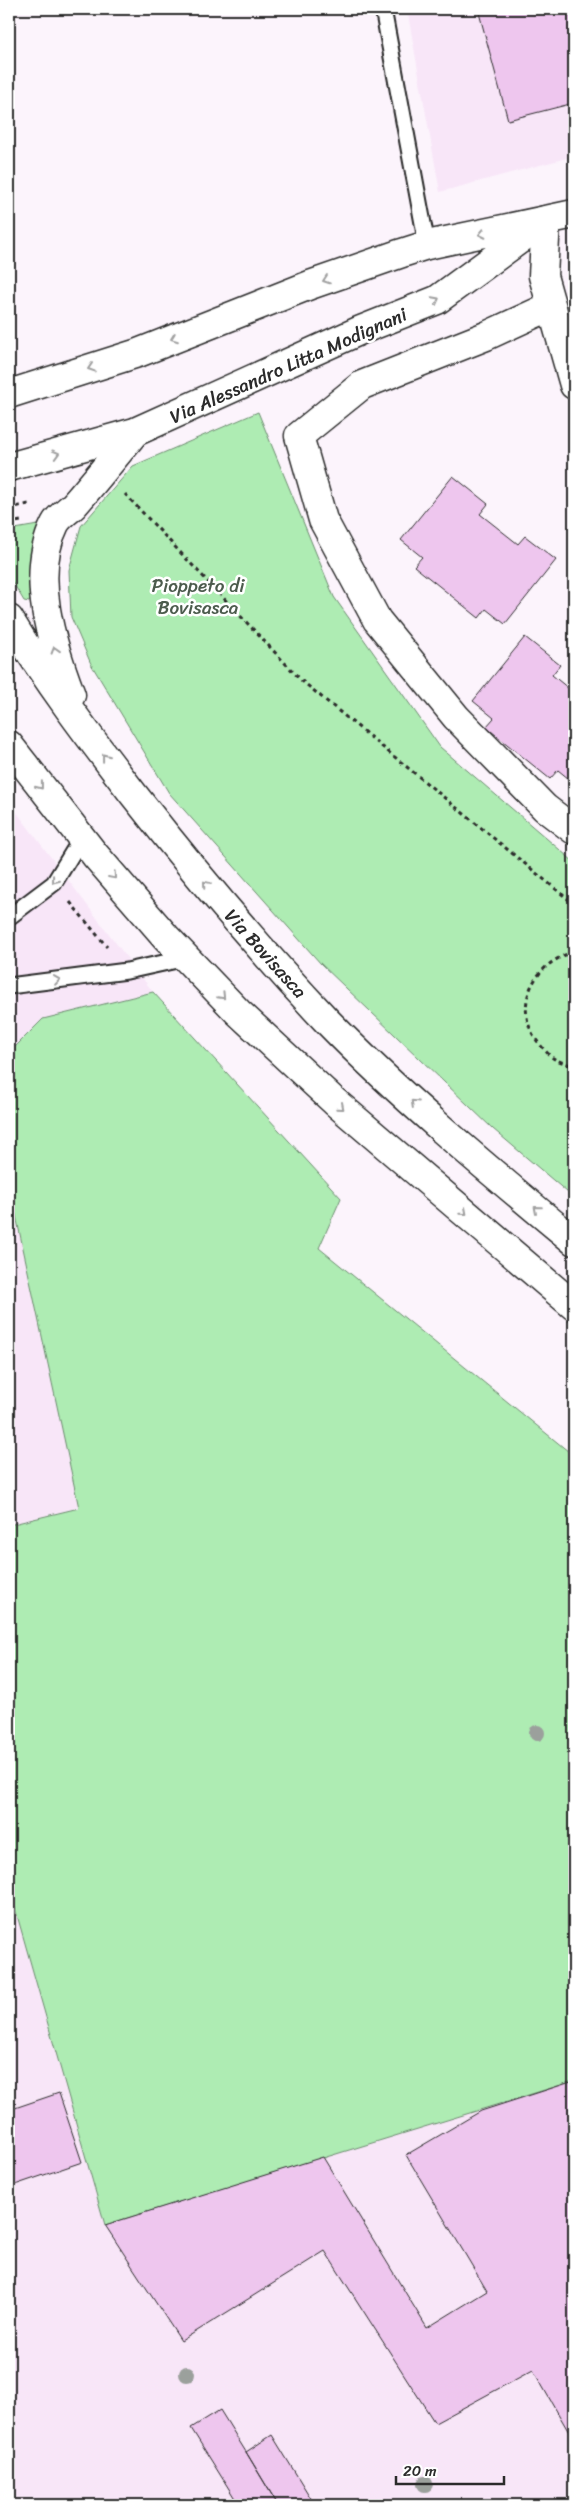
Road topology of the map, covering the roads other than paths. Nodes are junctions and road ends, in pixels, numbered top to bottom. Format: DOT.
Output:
graph roads {
  1 [pos="383,9"];
  2 [pos="574,214"];
  3 [pos="546,220"];
  4 [pos="427,246"];
  5 [pos="551,306"];
  6 [pos="574,380"];
  7 [pos="9,394"];
  8 [pos="135,432"];
  9 [pos="9,467"];
  10 [pos="9,619"];
  11 [pos="83,728"];
  12 [pos="9,745"];
  13 [pos="574,830"];
  14 [pos="81,839"];
  15 [pos="9,917"];
  16 [pos="186,958"];
  17 [pos="9,986"];
  18 [pos="574,1241"];
  19 [pos="574,1306"];
  1 -- 4 [label="lane"];
  2 -- 3 [label="street, Via Alessandro Litta Modignani"];
  3 -- 4 [label="street, Via Alessandro Litta Modignani, one-way"];
  3 -- 5 [label="street"];
  8 -- 3 [label="street, Via Alessandro Litta Modignani, one-way"];
  4 -- 7 [label="street, Via Alessandro Litta Modignani, one-way"];
  5 -- 6 [label="street"];
  5 -- 13 [label="street"];
  9 -- 8 [label="street, Via Alessandro Litta Modignani, one-way"];
  11 -- 8 [label="street, one-way"];
  10 -- 11 [label="street, Via Bovisasca"];
  18 -- 11 [label="street, Via Bovisasca, one-way"];
  12 -- 14 [label="street, one-way"];
  14 -- 15 [label="lane, one-way"];
  14 -- 16 [label="street, one-way"];
  17 -- 16 [label="lane, one-way"];
  16 -- 19 [label="street, one-way"];
}
